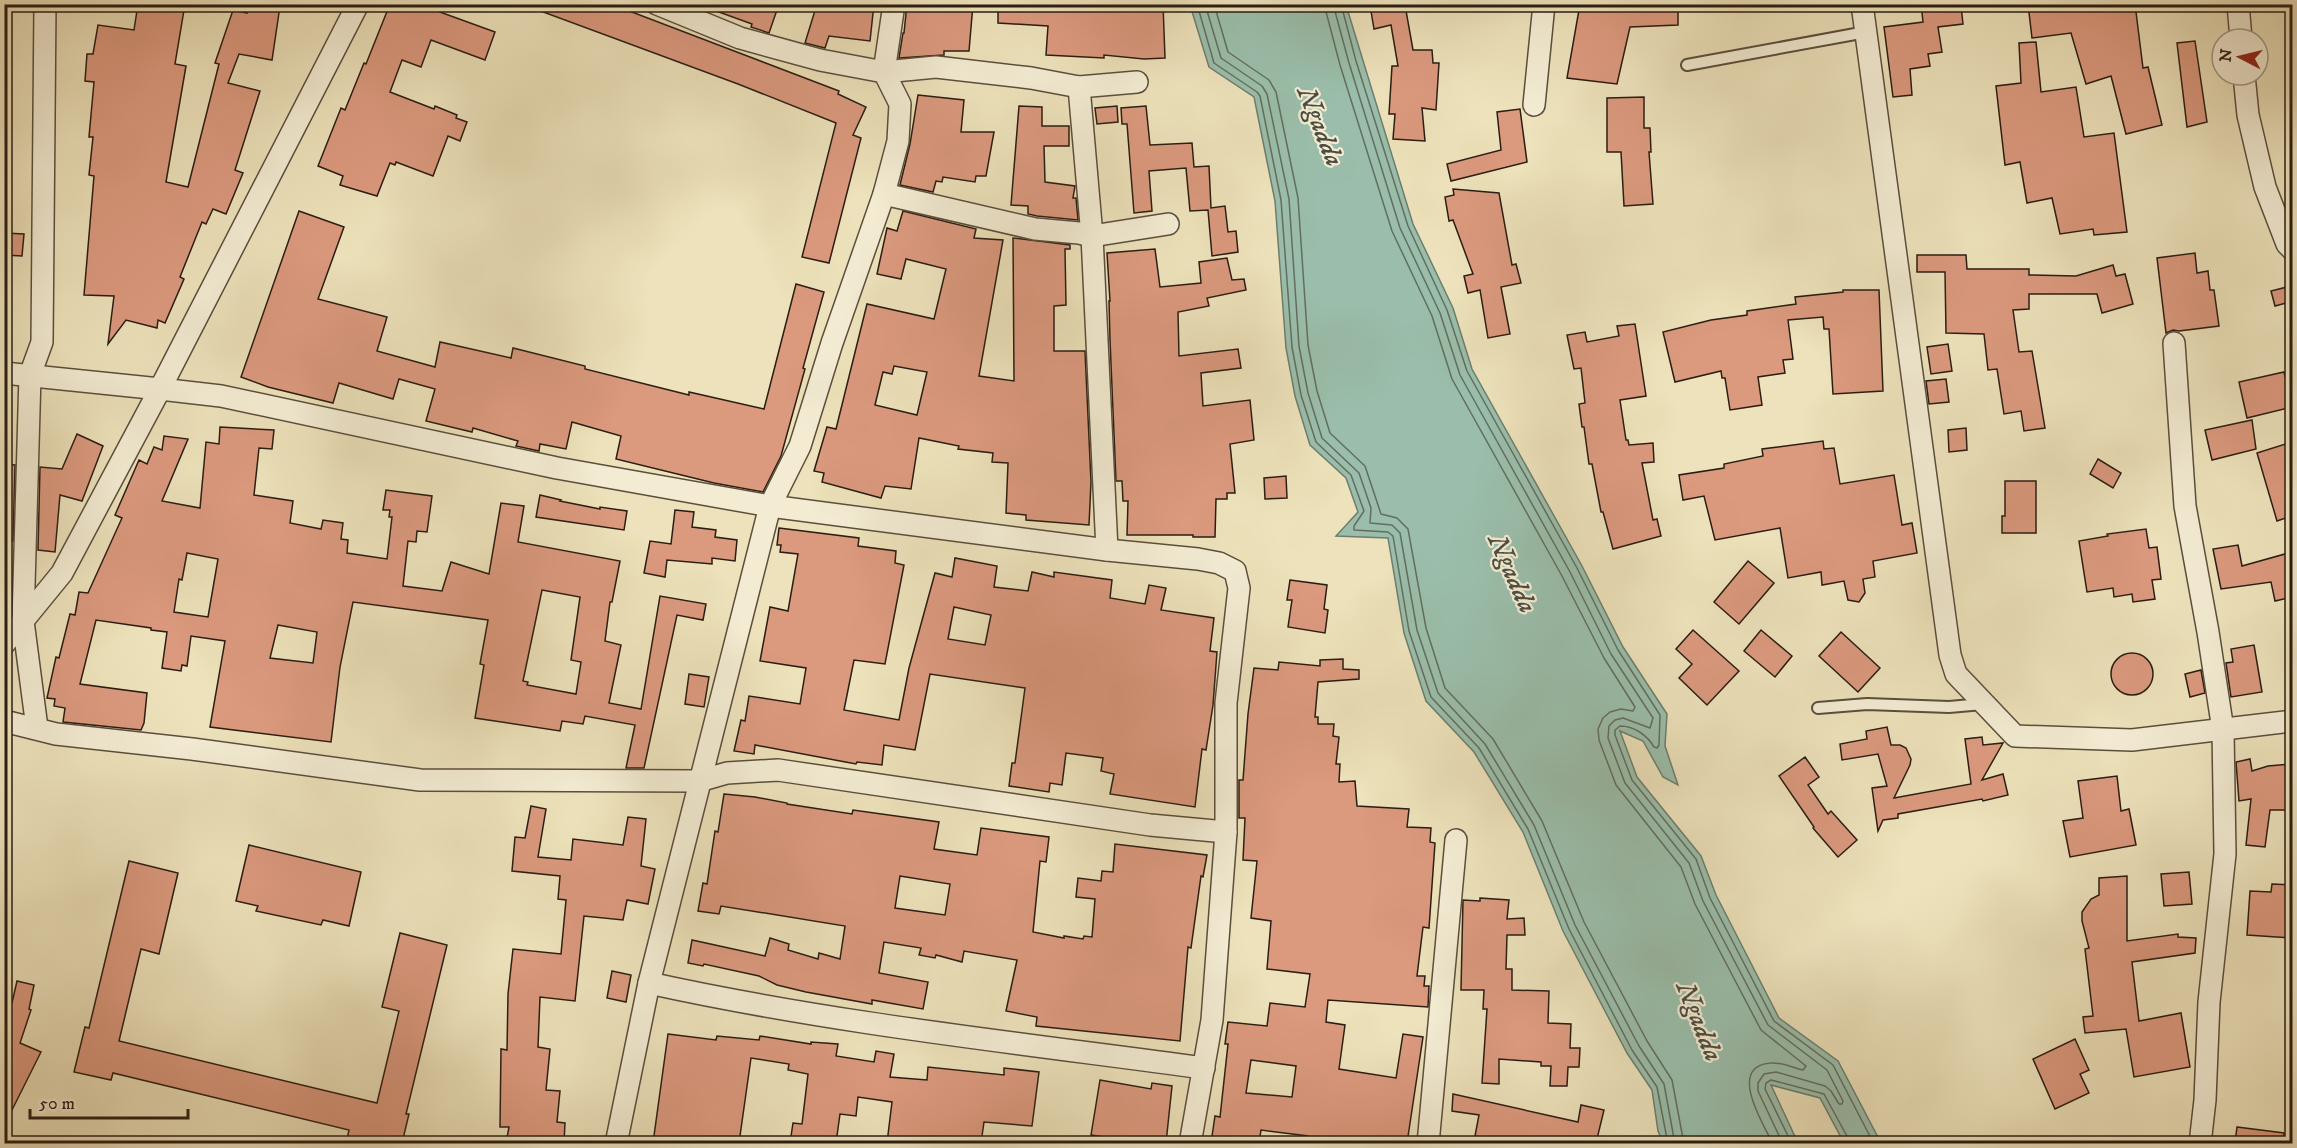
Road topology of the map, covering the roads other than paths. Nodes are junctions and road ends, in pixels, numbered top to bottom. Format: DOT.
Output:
graph roads {
  1 [pos="45,4"];
  2 [pos="358,4"];
  3 [pos="657,4"];
  4 [pos="894,4"];
  5 [pos="1544,4"];
  6 [pos="1862,4"];
  7 [pos="2238,4"];
  8 [pos="2240,27"];
  9 [pos="1866,32"];
  10 [pos="1687,65"];
  11 [pos="884,72"];
  12 [pos="1137,82"];
  13 [pos="1079,87"];
  14 [pos="2245,87"];
  15 [pos="1534,105"];
  16 [pos="884,194"];
  17 [pos="1168,224"];
  18 [pos="1092,236"];
  19 [pos="2292,249"];
  20 [pos="2174,343"];
  21 [pos="4,373"];
  22 [pos="30,375"];
  23 [pos="160,389"];
  24 [pos="770,506"];
  25 [pos="1107,550"];
  26 [pos="23,621"];
  27 [pos="4,644"];
  28 [pos="1983,704"];
  29 [pos="1818,708"];
  30 [pos="4,721"];
  31 [pos="2292,722"];
  32 [pos="37,729"];
  33 [pos="2223,730"];
  34 [pos="699,781"];
  35 [pos="1226,832"];
  36 [pos="1456,840"];
  37 [pos="648,983"];
  38 [pos="1204,1068"];
  39 [pos="616,1143"];
  40 [pos="1190,1143"];
  41 [pos="1428,1143"];
  42 [pos="2200,1143"];
  1 -- 22 [label="street"];
  2 -- 23 [label="street"];
  3 -- 11 [label="street"];
  4 -- 11 [label="street"];
  5 -- 15 [label="street"];
  6 -- 9 [label="street"];
  7 -- 8 [label="street"];
  9 -- 10 [label="lane"];
  9 -- 28 [label="street"];
  11 -- 13 [label="street"];
  11 -- 16 [label="street"];
  12 -- 13 [label="street"];
  13 -- 18 [label="street"];
  14 -- 19 [label="street"];
  16 -- 18 [label="street"];
  16 -- 24 [label="street"];
  17 -- 18 [label="street"];
  18 -- 25 [label="street"];
  20 -- 33 [label="street"];
  21 -- 22 [label="street"];
  22 -- 23 [label="street"];
  22 -- 26 [label="street"];
  23 -- 24 [label="street"];
  23 -- 26 [label="street"];
  24 -- 25 [label="street"];
  24 -- 34 [label="street"];
  25 -- 35 [label="street"];
  26 -- 27 [label="street"];
  26 -- 32 [label="street"];
  28 -- 29 [label="lane"];
  28 -- 33 [label="street"];
  30 -- 32 [label="street"];
  31 -- 33 [label="street"];
  32 -- 34 [label="street"];
  33 -- 42 [label="street"];
  34 -- 35 [label="street"];
  34 -- 37 [label="street"];
  35 -- 38 [label="street"];
  36 -- 41 [label="street"];
  37 -- 38 [label="street"];
  37 -- 39 [label="street"];
  38 -- 40 [label="street"];
}
